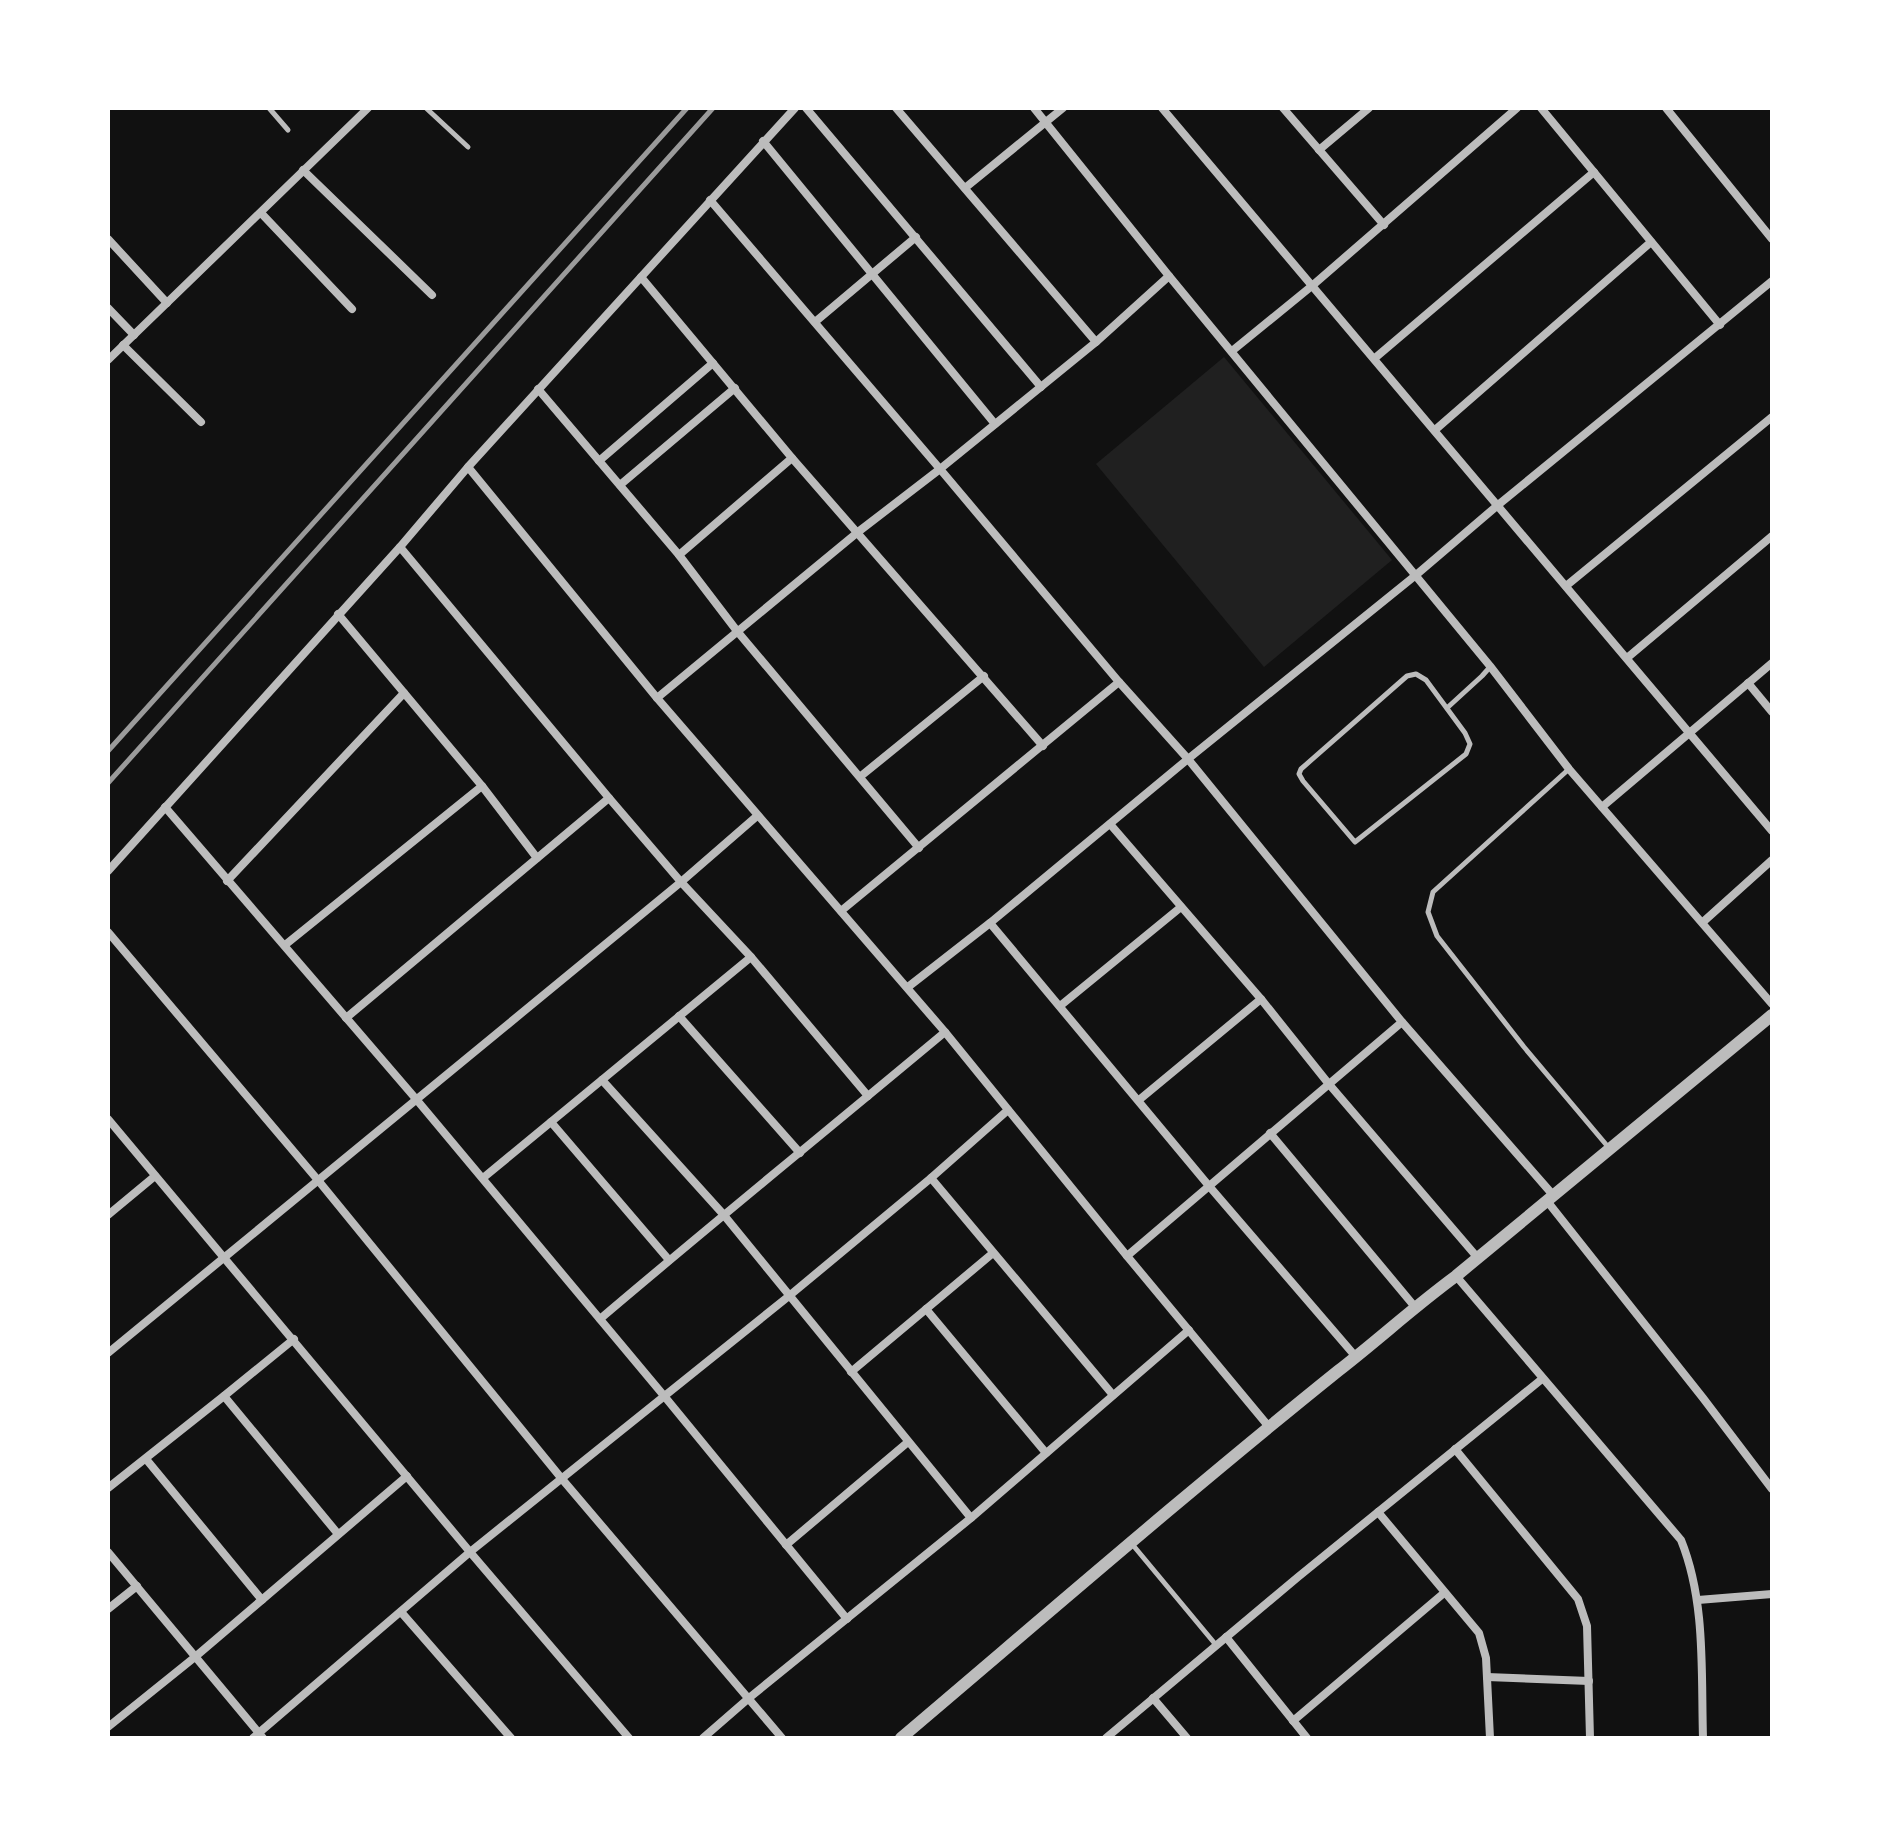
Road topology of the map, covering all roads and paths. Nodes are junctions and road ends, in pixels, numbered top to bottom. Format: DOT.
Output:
graph roads {
  1 [pos="269,108"];
  2 [pos="368,108"];
  3 [pos="426,108"];
  4 [pos="795,108"];
  5 [pos="806,108"];
  6 [pos="896,108"];
  7 [pos="1034,108"];
  8 [pos="1063,108"];
  9 [pos="1162,108"];
  10 [pos="1283,108"];
  11 [pos="1369,108"];
  12 [pos="1517,108"];
  13 [pos="1541,108"];
  14 [pos="1666,108"];
  15 [pos="1046,121"];
  16 [pos="288,130"];
  17 [pos="763,141"];
  18 [pos="468,147"];
  19 [pos="1319,150"];
  20 [pos="303,170"];
  21 [pos="1594,172"];
  22 [pos="965,188"];
  23 [pos="710,200"];
  24 [pos="261,213"];
  25 [pos="1384,225"];
  26 [pos="916,237"];
  27 [pos="108,239"];
  28 [pos="1772,239"];
  29 [pos="1651,242"];
  30 [pos="872,274"];
  31 [pos="1169,276"];
  32 [pos="641,277"];
  33 [pos="1772,281"];
  34 [pos="1313,285"];
  35 [pos="432,295"];
  36 [pos="167,303"];
  37 [pos="108,308"];
  38 [pos="352,309"];
  39 [pos="815,322"];
  40 [pos="1720,325"];
  41 [pos="134,335"];
  42 [pos="1096,342"];
  43 [pos="123,345"];
  44 [pos="1232,351"];
  45 [pos="1375,358"];
  46 [pos="108,360"];
  47 [pos="713,363"];
  48 [pos="1041,387"];
  49 [pos="735,388"];
  50 [pos="538,389"];
  51 [pos="1772,417"];
  52 [pos="201,422"];
  53 [pos="995,424"];
  54 [pos="1435,430"];
  55 [pos="792,458"];
  56 [pos="599,461"];
  57 [pos="468,467"];
  58 [pos="940,469"];
  59 [pos="620,485"];
  60 [pos="1498,505"];
  61 [pos="858,532"];
  62 [pos="1772,536"];
  63 [pos="400,547"];
  64 [pos="679,555"];
  65 [pos="1416,575"];
  66 [pos="1566,586"];
  67 [pos="338,614"];
  68 [pos="737,631"];
  69 [pos="1627,658"];
  70 [pos="1772,663"];
  71 [pos="1490,666"];
  72 [pos="984,676"];
  73 [pos="1119,682"];
  74 [pos="1748,683"];
  75 [pos="404,693"];
  76 [pos="657,698"];
  77 [pos="1447,708"];
  78 [pos="1772,712"];
  79 [pos="1690,732"];
  80 [pos="1043,746"];
  81 [pos="1188,759"];
  82 [pos="1569,769"];
  83 [pos="861,776"];
  84 [pos="482,786"];
  85 [pos="609,798"];
  86 [pos="165,807"];
  87 [pos="1602,807"];
  88 [pos="757,816"];
  89 [pos="1110,824"];
  90 [pos="1772,831"];
  91 [pos="919,848"];
  92 [pos="537,858"];
  93 [pos="1772,860"];
  94 [pos="108,871"];
  95 [pos="227,881"];
  96 [pos="681,882"];
  97 [pos="1181,907"];
  98 [pos="841,911"];
  99 [pos="1703,922"];
  100 [pos="990,923"];
  101 [pos="108,932"];
  102 [pos="285,945"];
  103 [pos="751,957"];
  104 [pos="908,987"];
  105 [pos="1261,999"];
  106 [pos="1772,1004"];
  107 [pos="1060,1006"];
  108 [pos="1772,1015"];
  109 [pos="679,1016"];
  110 [pos="346,1018"];
  111 [pos="1402,1022"];
  112 [pos="945,1032"];
  113 [pos="602,1080"];
  114 [pos="1328,1083"];
  115 [pos="868,1096"];
  116 [pos="416,1099"];
  117 [pos="1139,1100"];
  118 [pos="1008,1110"];
  119 [pos="108,1119"];
  120 [pos="551,1122"];
  121 [pos="1270,1133"];
  122 [pos="1610,1149"];
  123 [pos="800,1153"];
  124 [pos="155,1176"];
  125 [pos="483,1178"];
  126 [pos="931,1178"];
  127 [pos="317,1179"];
  128 [pos="1209,1186"];
  129 [pos="1550,1198"];
  130 [pos="723,1214"];
  131 [pos="108,1215"];
  132 [pos="993,1253"];
  133 [pos="1127,1256"];
  134 [pos="1477,1257"];
  135 [pos="224,1258"];
  136 [pos="669,1260"];
  137 [pos="1456,1276"];
  138 [pos="789,1296"];
  139 [pos="1415,1307"];
  140 [pos="926,1309"];
  141 [pos="600,1319"];
  142 [pos="1189,1330"];
  143 [pos="294,1339"];
  144 [pos="108,1353"];
  145 [pos="1356,1357"];
  146 [pos="851,1372"];
  147 [pos="1542,1379"];
  148 [pos="1113,1395"];
  149 [pos="224,1396"];
  150 [pos="665,1397"];
  151 [pos="1269,1427"];
  152 [pos="908,1442"];
  153 [pos="1455,1449"];
  154 [pos="1046,1453"];
  155 [pos="146,1459"];
  156 [pos="407,1476"];
  157 [pos="562,1479"];
  158 [pos="108,1488"];
  159 [pos="1772,1489"];
  160 [pos="1378,1512"];
  161 [pos="971,1518"];
  162 [pos="338,1534"];
  163 [pos="1131,1544"];
  164 [pos="786,1545"];
  165 [pos="108,1552"];
  166 [pos="470,1552"];
  167 [pos="137,1586"];
  168 [pos="1444,1593"];
  169 [pos="1772,1594"];
  170 [pos="262,1600"];
  171 [pos="1698,1600"];
  172 [pos="108,1609"];
  173 [pos="401,1612"];
  174 [pos="847,1619"];
  175 [pos="1226,1637"];
  176 [pos="1216,1645"];
  177 [pos="195,1657"];
  178 [pos="1487,1677"];
  179 [pos="1589,1681"];
  180 [pos="749,1698"];
  181 [pos="1153,1698"];
  182 [pos="1293,1721"];
  183 [pos="108,1727"];
  184 [pos="258,1736"];
  185 [pos="511,1738"];
  186 [pos="629,1738"];
  187 [pos="703,1738"];
  188 [pos="782,1738"];
  189 [pos="901,1738"];
  190 [pos="1106,1738"];
  191 [pos="1187,1738"];
  192 [pos="1307,1738"];
  193 [pos="1490,1738"];
  194 [pos="1590,1738"];
  195 [pos="1703,1738"];
  1 -- 16 [label="lane"];
  2 -- 20 [label="street"];
  3 -- 18 [label="lane"];
  4 -- 17 [label="street"];
  5 -- 26 [label="street"];
  6 -- 22 [label="street"];
  7 -- 15 [label="street"];
  8 -- 15 [label="street"];
  9 -- 34 [label="street"];
  10 -- 19 [label="street"];
  11 -- 19 [label="street"];
  12 -- 25 [label="street"];
  13 -- 21 [label="street"];
  14 -- 28 [label="street"];
  15 -- 22 [label="street"];
  15 -- 31 [label="street"];
  17 -- 23 [label="street"];
  17 -- 30 [label="street"];
  19 -- 25 [label="street"];
  20 -- 24 [label="street"];
  20 -- 35 [label="street"];
  21 -- 29 [label="street"];
  21 -- 45 [label="street"];
  22 -- 42 [label="street"];
  23 -- 32 [label="street"];
  23 -- 39 [label="street"];
  24 -- 36 [label="street"];
  24 -- 38 [label="street"];
  25 -- 34 [label="street"];
  26 -- 30 [label="street"];
  26 -- 48 [label="street"];
  27 -- 36 [label="street"];
  29 -- 40 [label="street"];
  29 -- 54 [label="street"];
  30 -- 39 [label="street"];
  30 -- 53 [label="street"];
  31 -- 42 [label="street"];
  31 -- 44 [label="street"];
  32 -- 47 [label="street"];
  32 -- 50 [label="street"];
  33 -- 40 [label="street"];
  34 -- 44 [label="street"];
  34 -- 45 [label="street"];
  36 -- 41 [label="street"];
  37 -- 41 [label="street"];
  39 -- 58 [label="street"];
  40 -- 60 [label="street"];
  41 -- 43 [label="street"];
  42 -- 48 [label="street"];
  43 -- 46 [label="street"];
  43 -- 52 [label="street"];
  44 -- 65 [label="street"];
  45 -- 54 [label="street"];
  47 -- 49 [label="street"];
  47 -- 56 [label="street"];
  48 -- 53 [label="street"];
  49 -- 55 [label="street"];
  49 -- 59 [label="street"];
  50 -- 56 [label="street"];
  50 -- 57 [label="street"];
  51 -- 66 [label="street"];
  53 -- 58 [label="street"];
  54 -- 60 [label="street"];
  55 -- 61 [label="street"];
  55 -- 64 [label="street"];
  56 -- 59 [label="street"];
  57 -- 63 [label="street"];
  57 -- 76 [label="street"];
  58 -- 61 [label="street"];
  58 -- 73 [label="street"];
  59 -- 64 [label="street"];
  60 -- 65 [label="street"];
  60 -- 66 [label="street"];
  61 -- 68 [label="street"];
  61 -- 72 [label="street"];
  62 -- 69 [label="street"];
  63 -- 67 [label="street"];
  63 -- 85 [label="street"];
  64 -- 68 [label="street"];
  65 -- 71 [label="street"];
  65 -- 81 [label="street"];
  66 -- 69 [label="street"];
  67 -- 75 [label="street"];
  67 -- 86 [label="street"];
  68 -- 76 [label="street"];
  68 -- 83 [label="street"];
  69 -- 79 [label="street"];
  70 -- 74 [label="street"];
  71 -- 77 [label="lane"];
  71 -- 82 [label="street"];
  72 -- 80 [label="street"];
  72 -- 83 [label="street"];
  73 -- 80 [label="street"];
  73 -- 81 [label="street"];
  74 -- 78 [label="street"];
  74 -- 79 [label="street"];
  75 -- 84 [label="street"];
  75 -- 95 [label="street"];
  76 -- 88 [label="street"];
  77 -- 77 [label="lane"];
  79 -- 87 [label="street"];
  79 -- 90 [label="street"];
  80 -- 91 [label="street"];
  81 -- 89 [label="street"];
  81 -- 111 [label="street"];
  82 -- 87 [label="street"];
  82 -- 122 [label="lane"];
  83 -- 91 [label="street"];
  84 -- 92 [label="street"];
  84 -- 102 [label="street"];
  85 -- 92 [label="street"];
  85 -- 96 [label="street"];
  86 -- 94 [label="street"];
  86 -- 95 [label="street"];
  87 -- 99 [label="street"];
  88 -- 96 [label="street"];
  88 -- 98 [label="street"];
  89 -- 97 [label="street"];
  89 -- 100 [label="street"];
  91 -- 98 [label="street"];
  92 -- 110 [label="street"];
  93 -- 99 [label="street"];
  95 -- 102 [label="street"];
  96 -- 103 [label="street"];
  96 -- 116 [label="street"];
  97 -- 105 [label="street"];
  97 -- 107 [label="street"];
  98 -- 104 [label="street"];
  99 -- 106 [label="street"];
  100 -- 104 [label="street"];
  100 -- 107 [label="street"];
  101 -- 127 [label="street"];
  102 -- 110 [label="street"];
  103 -- 109 [label="street"];
  103 -- 115 [label="street"];
  104 -- 112 [label="street"];
  105 -- 114 [label="street"];
  105 -- 117 [label="street"];
  107 -- 117 [label="street"];
  108 -- 122 [label="street"];
  109 -- 113 [label="street"];
  109 -- 123 [label="street"];
  110 -- 116 [label="street"];
  111 -- 114 [label="street"];
  111 -- 129 [label="street"];
  112 -- 115 [label="street"];
  112 -- 118 [label="street"];
  113 -- 120 [label="street"];
  113 -- 130 [label="street"];
  114 -- 121 [label="street"];
  114 -- 134 [label="street"];
  115 -- 123 [label="street"];
  116 -- 125 [label="street"];
  116 -- 127 [label="street"];
  117 -- 128 [label="street"];
  118 -- 126 [label="street"];
  118 -- 133 [label="street"];
  119 -- 124 [label="street"];
  120 -- 125 [label="street"];
  120 -- 136 [label="street"];
  121 -- 128 [label="street"];
  121 -- 139 [label="street"];
  122 -- 129 [label="street"];
  123 -- 130 [label="street"];
  124 -- 131 [label="street"];
  124 -- 135 [label="street"];
  125 -- 141 [label="street"];
  126 -- 132 [label="street"];
  126 -- 138 [label="street"];
  127 -- 135 [label="street"];
  127 -- 157 [label="street"];
  128 -- 133 [label="street"];
  128 -- 145 [label="street"];
  129 -- 134 [label="street"];
  129 -- 159 [label="street"];
  130 -- 136 [label="street"];
  130 -- 138 [label="street"];
  132 -- 140 [label="street"];
  132 -- 148 [label="street"];
  133 -- 142 [label="street"];
  134 -- 137 [label="street"];
  135 -- 143 [label="street"];
  135 -- 144 [label="street"];
  136 -- 141 [label="street"];
  137 -- 139 [label="street"];
  137 -- 147 [label="street"];
  138 -- 146 [label="street"];
  138 -- 150 [label="street"];
  139 -- 145 [label="street"];
  140 -- 146 [label="street"];
  140 -- 154 [label="street"];
  141 -- 150 [label="street"];
  142 -- 148 [label="street"];
  142 -- 151 [label="street"];
  143 -- 149 [label="street"];
  143 -- 156 [label="street"];
  145 -- 151 [label="street"];
  146 -- 152 [label="street"];
  147 -- 153 [label="street"];
  147 -- 171 [label="street"];
  148 -- 154 [label="street"];
  149 -- 155 [label="street"];
  149 -- 162 [label="street"];
  150 -- 157 [label="street"];
  150 -- 164 [label="street"];
  151 -- 163 [label="street"];
  152 -- 161 [label="street"];
  152 -- 164 [label="street"];
  153 -- 160 [label="street"];
  153 -- 179 [label="street"];
  154 -- 161 [label="street"];
  155 -- 158 [label="street"];
  155 -- 170 [label="street"];
  156 -- 162 [label="street"];
  156 -- 166 [label="street"];
  157 -- 166 [label="street"];
  157 -- 180 [label="street"];
  160 -- 168 [label="street"];
  160 -- 175 [label="street"];
  161 -- 174 [label="street"];
  162 -- 170 [label="street"];
  163 -- 176 [label="lane"];
  163 -- 189 [label="street"];
  164 -- 174 [label="street"];
  165 -- 167 [label="street"];
  166 -- 173 [label="street"];
  166 -- 186 [label="street"];
  167 -- 172 [label="street"];
  167 -- 177 [label="street"];
  168 -- 178 [label="street"];
  168 -- 182 [label="street"];
  169 -- 171 [label="street"];
  170 -- 177 [label="street"];
  171 -- 195 [label="street"];
  173 -- 184 [label="street"];
  173 -- 185 [label="street"];
  174 -- 180 [label="street"];
  175 -- 176 [label="street"];
  175 -- 182 [label="street"];
  176 -- 181 [label="street"];
  177 -- 183 [label="street"];
  177 -- 184 [label="street"];
  178 -- 179 [label="street"];
  178 -- 193 [label="street"];
  179 -- 194 [label="street"];
  180 -- 187 [label="street"];
  180 -- 188 [label="street"];
  181 -- 190 [label="street"];
  181 -- 191 [label="street"];
  182 -- 192 [label="street"];
}
